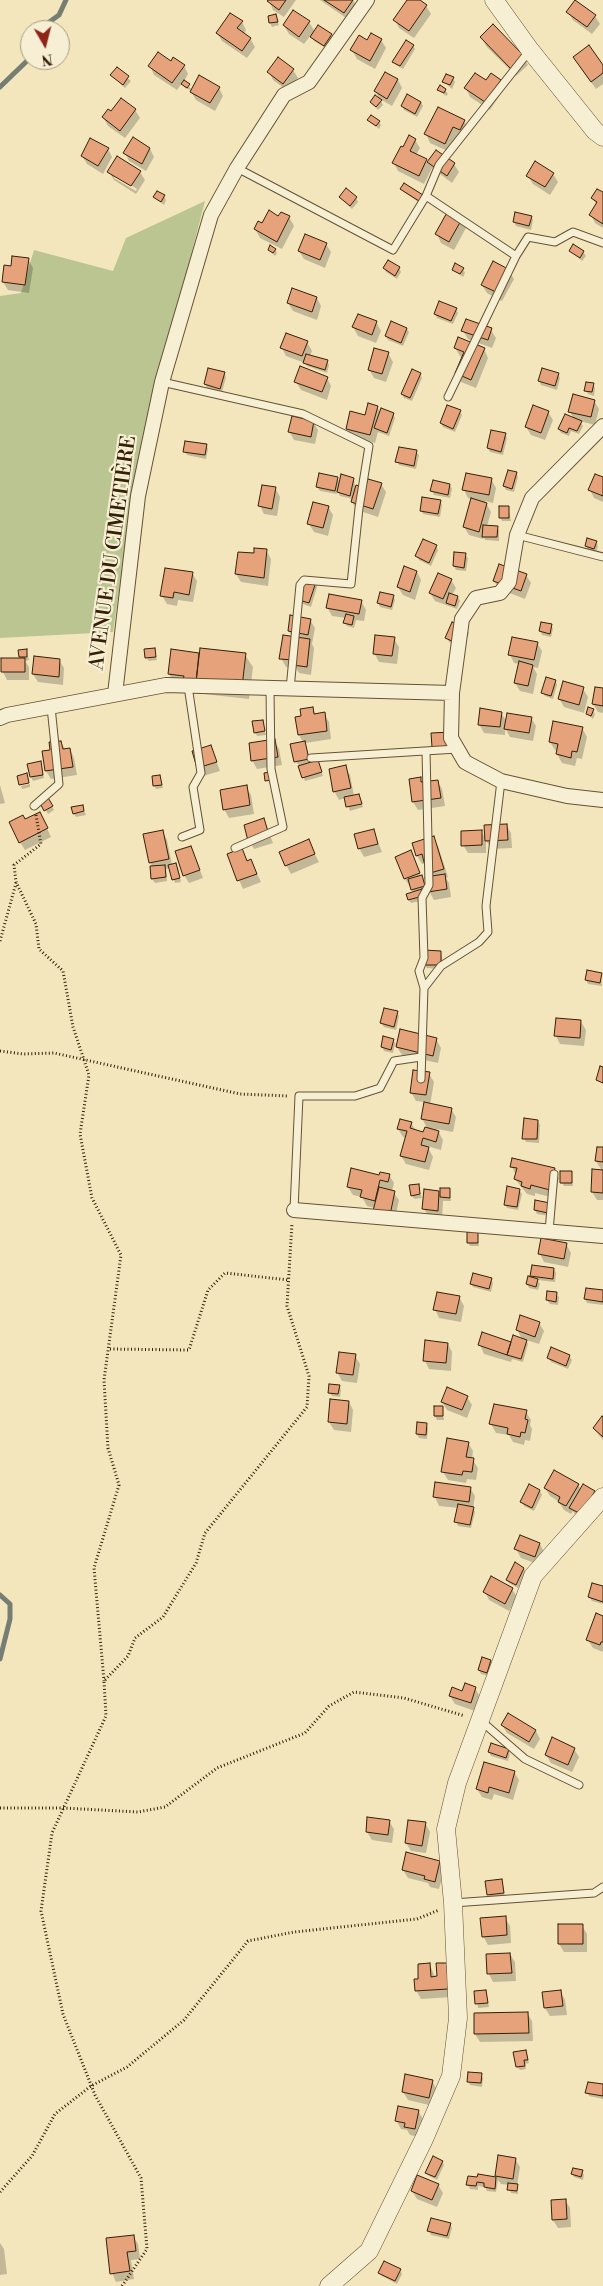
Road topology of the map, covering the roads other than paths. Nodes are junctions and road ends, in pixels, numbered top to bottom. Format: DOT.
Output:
graph roads {
  1 [pos="367,0"];
  2 [pos="494,0"];
  3 [pos="530,50"];
  4 [pos="603,137"];
  5 [pos="236,168"];
  6 [pos="426,196"];
  7 [pos="603,243"];
  8 [pos="516,256"];
  9 [pos="162,382"];
  10 [pos="448,397"];
  11 [pos="603,426"];
  12 [pos="517,535"];
  13 [pos="603,556"];
  14 [pos="188,686"];
  15 [pos="270,689"];
  16 [pos="290,689"];
  17 [pos="452,693"];
  18 [pos="115,694"];
  19 [pos="51,707"];
  20 [pos="0,718"];
  21 [pos="458,749"];
  22 [pos="426,751"];
  23 [pos="311,758"];
  24 [pos="501,781"];
  25 [pos="603,800"];
  26 [pos="34,806"];
  27 [pos="182,837"];
  28 [pos="235,848"];
  29 [pos="424,988"];
  30 [pos="422,1057"];
  31 [pos="421,1079"];
  32 [pos="554,1174"];
  33 [pos="294,1210"];
  34 [pos="548,1232"];
  35 [pos="603,1236"];
  36 [pos="603,1497"];
  37 [pos="480,1720"];
  38 [pos="579,1785"];
  39 [pos="603,1887"];
  40 [pos="453,1903"];
  41 [pos="328,2286"];
  1 -- 5 [label="street, AVENUE DU CIMETIÈRE"];
  2 -- 3 [label="street"];
  3 -- 4 [label="street"];
  3 -- 6 [label="lane"];
  5 -- 6 [label="lane"];
  5 -- 9 [label="street, AVENUE DU CIMETIÈRE"];
  6 -- 8 [label="lane"];
  7 -- 8 [label="lane"];
  8 -- 10 [label="lane"];
  9 -- 16 [label="lane"];
  9 -- 18 [label="street, AVENUE DU CIMETIÈRE"];
  11 -- 12 [label="street"];
  12 -- 13 [label="lane"];
  12 -- 17 [label="street"];
  14 -- 15 [label="street"];
  14 -- 18 [label="street"];
  14 -- 27 [label="lane"];
  15 -- 16 [label="street"];
  15 -- 28 [label="lane"];
  16 -- 17 [label="street"];
  17 -- 21 [label="street"];
  18 -- 19 [label="street"];
  19 -- 20 [label="street"];
  19 -- 26 [label="lane"];
  21 -- 22 [label="lane"];
  21 -- 24 [label="street"];
  22 -- 23 [label="lane"];
  22 -- 29 [label="lane"];
  24 -- 25 [label="street"];
  24 -- 29 [label="lane"];
  29 -- 30 [label="lane"];
  30 -- 31 [label="lane"];
  30 -- 33 [label="lane"];
  32 -- 34 [label="lane"];
  33 -- 34 [label="street"];
  34 -- 35 [label="street"];
  36 -- 37 [label="street"];
  37 -- 38 [label="lane"];
  37 -- 40 [label="street"];
  39 -- 40 [label="lane"];
  40 -- 41 [label="street"];
}
